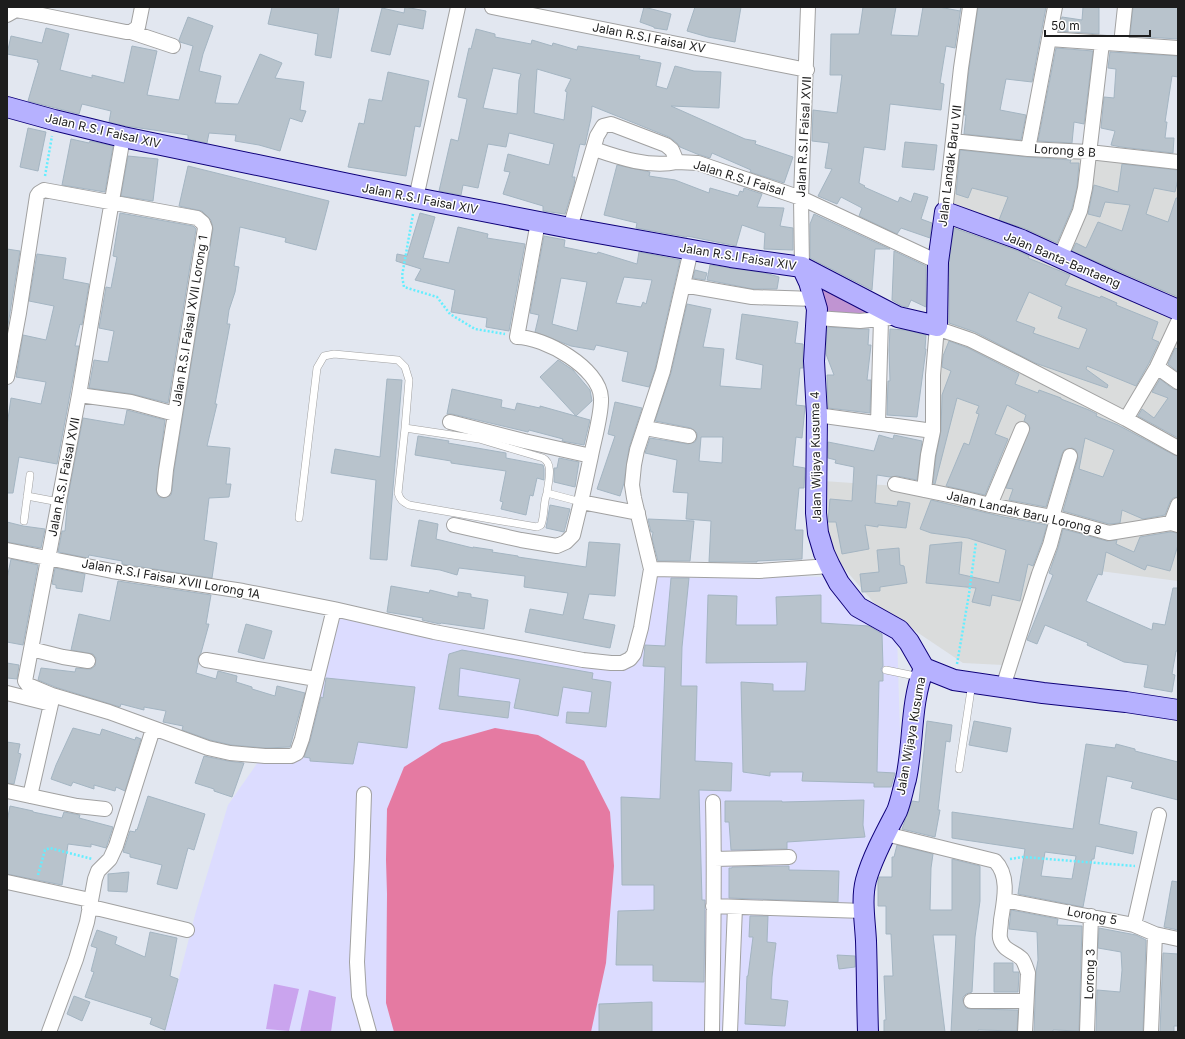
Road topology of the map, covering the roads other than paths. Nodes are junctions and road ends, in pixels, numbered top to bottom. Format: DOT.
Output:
graph roads {
  1 [pos="142,7"];
  2 [pos="458,7"];
  3 [pos="492,7"];
  4 [pos="808,7"];
  5 [pos="970,7"];
  6 [pos="1055,7"];
  7 [pos="1125,7"];
  8 [pos="7,15"];
  9 [pos="131,32"];
  10 [pos="1049,39"];
  11 [pos="1102,43"];
  12 [pos="1121,44"];
  13 [pos="173,46"];
  14 [pos="1178,48"];
  15 [pos="807,70"];
  16 [pos="7,107"];
  17 [pos="123,137"];
  18 [pos="953,141"];
  19 [pos="594,149"];
  20 [pos="1028,149"];
  21 [pos="1089,152"];
  22 [pos="677,162"];
  23 [pos="1178,162"];
  24 [pos="416,198"];
  25 [pos="801,198"];
  26 [pos="112,202"];
  27 [pos="945,212"];
  28 [pos="538,222"];
  29 [pos="570,228"];
  30 [pos="690,250"];
  31 [pos="1060,258"];
  32 [pos="938,262"];
  33 [pos="802,267"];
  34 [pos="683,285"];
  35 [pos="816,309"];
  36 [pos="1178,310"];
  37 [pos="889,318"];
  38 [pos="1178,322"];
  39 [pos="936,327"];
  40 [pos="1157,367"];
  41 [pos="7,377"];
  42 [pos="1178,382"];
  43 [pos="80,395"];
  44 [pos="175,414"];
  45 [pos="816,415"];
  46 [pos="1126,419"];
  47 [pos="450,422"];
  48 [pos="878,424"];
  49 [pos="405,428"];
  50 [pos="644,428"];
  51 [pos="1022,429"];
  52 [pos="933,431"];
  53 [pos="689,436"];
  54 [pos="1178,448"];
  55 [pos="591,456"];
  56 [pos="1070,456"];
  57 [pos="30,475"];
  58 [pos="895,484"];
  59 [pos="164,490"];
  60 [pos="924,490"];
  61 [pos="547,493"];
  62 [pos="27,496"];
  63 [pos="59,502"];
  64 [pos="581,502"];
  65 [pos="990,505"];
  66 [pos="1178,505"];
  67 [pos="638,513"];
  68 [pos="299,518"];
  69 [pos="1055,518"];
  70 [pos="24,521"];
  71 [pos="1174,524"];
  72 [pos="454,525"];
  73 [pos="7,550"];
  74 [pos="48,558"];
  75 [pos="830,566"];
  76 [pos="651,569"];
  77 [pos="334,609"];
  78 [pos="30,649"];
  79 [pos="206,660"];
  80 [pos="88,661"];
  81 [pos="886,670"];
  82 [pos="922,673"];
  83 [pos="316,679"];
  84 [pos="963,682"];
  85 [pos="1003,688"];
  86 [pos="7,693"];
  87 [pos="52,704"];
  88 [pos="1178,710"];
  89 [pos="153,729"];
  90 [pos="135,732"];
  91 [pos="959,769"];
  92 [pos="7,791"];
  93 [pos="364,794"];
  94 [pos="30,796"];
  95 [pos="713,802"];
  96 [pos="105,809"];
  97 [pos="1159,815"];
  98 [pos="886,834"];
  99 [pos="789,857"];
  100 [pos="714,859"];
  101 [pos="7,882"];
  102 [pos="1004,900"];
  103 [pos="90,904"];
  104 [pos="713,906"];
  105 [pos="735,907"];
  106 [pos="864,910"];
  107 [pos="1091,916"];
  108 [pos="1134,925"];
  109 [pos="187,930"];
  110 [pos="1155,934"];
  111 [pos="1178,939"];
  112 [pos="971,1001"];
  113 [pos="1026,1001"];
  114 [pos="49,1032"];
  115 [pos="368,1032"];
  116 [pos="712,1032"];
  117 [pos="730,1032"];
  118 [pos="868,1032"];
  119 [pos="1025,1032"];
  120 [pos="1087,1032"];
  121 [pos="1151,1032"];
  1 -- 9 [label="street"];
  2 -- 24 [label="street"];
  3 -- 15 [label="street, Jalan R.S.I Faisal XV"];
  4 -- 15 [label="street, Jalan R.S.I Faisal XVII"];
  5 -- 18 [label="street, Jalan Landak Baru VII"];
  6 -- 10 [label="street"];
  7 -- 12 [label="street"];
  8 -- 9 [label="street"];
  9 -- 13 [label="street"];
  10 -- 11 [label="street"];
  10 -- 20 [label="street"];
  11 -- 12 [label="street"];
  11 -- 21 [label="street"];
  12 -- 14 [label="street"];
  15 -- 25 [label="street, Jalan R.S.I Faisal XVII"];
  16 -- 17 [label="street, Jalan R.S.I Faisal XIV"];
  17 -- 24 [label="street, Jalan R.S.I Faisal XIV"];
  17 -- 26 [label="street, Jalan R.S.I Faisal XVII"];
  18 -- 20 [label="street, Lorong 8 B"];
  18 -- 27 [label="street, Jalan Landak Baru VII"];
  19 -- 22 [label="street, Jalan R.S.I Faisal"];
  19 -- 22 [label="street, Jalan R.S.I Faisal"];
  19 -- 29 [label="street, Jalan R.S.I Faisal"];
  20 -- 21 [label="street, Lorong 8 B"];
  21 -- 23 [label="street, Lorong 8 B"];
  21 -- 31 [label="street"];
  22 -- 25 [label="street, Jalan R.S.I Faisal"];
  24 -- 28 [label="street, Jalan R.S.I Faisal XIV"];
  25 -- 32 [label="street, Jalan R.S.I Faisal"];
  25 -- 33 [label="street, Jalan R.S.I Faisal XVII"];
  26 -- 41 [label="street"];
  26 -- 43 [label="street, Jalan R.S.I Faisal XVII"];
  26 -- 44 [label="street, Jalan R.S.I Faisal XVII Lorong 1"];
  27 -- 31 [label="street, Jalan Banta-Bantaeng"];
  27 -- 32 [label="street, Jalan Landak Baru VII"];
  28 -- 29 [label="street, Jalan R.S.I Faisal XIV"];
  28 -- 55 [label="street"];
  29 -- 30 [label="street, Jalan R.S.I Faisal XIV"];
  30 -- 33 [label="street, Jalan R.S.I Faisal XIV"];
  30 -- 34 [label="street"];
  31 -- 36 [label="street, Jalan Banta-Bantaeng"];
  32 -- 39 [label="street, Jalan Landak Baru VII"];
  33 -- 35 [label="street, Jalan R.S.I Faisal XIV"];
  33 -- 37 [label="street"];
  34 -- 35 [label="street"];
  34 -- 50 [label="street"];
  35 -- 37 [label="street"];
  35 -- 45 [label="street, Jalan Wijaya Kusuma 4"];
  37 -- 39 [label="street"];
  37 -- 48 [label="street"];
  38 -- 40 [label="street"];
  39 -- 46 [label="street"];
  39 -- 52 [label="street"];
  40 -- 42 [label="street"];
  40 -- 46 [label="street"];
  43 -- 44 [label="street"];
  43 -- 63 [label="street, Jalan R.S.I Faisal XVII"];
  44 -- 59 [label="street, Jalan R.S.I Faisal XVII Lorong 1"];
  45 -- 48 [label="street"];
  45 -- 75 [label="street, Jalan Wijaya Kusuma 4"];
  46 -- 54 [label="street"];
  47 -- 55 [label="street"];
  48 -- 52 [label="street"];
  49 -- 61 [label="lane"];
  49 -- 61 [label="lane"];
  49 -- 68 [label="lane"];
  50 -- 53 [label="street"];
  50 -- 67 [label="street"];
  51 -- 65 [label="street"];
  52 -- 60 [label="street"];
  55 -- 64 [label="street"];
  56 -- 69 [label="street"];
  57 -- 62 [label="lane"];
  58 -- 60 [label="street, Jalan Landak Baru Lorong 8"];
  60 -- 65 [label="street, Jalan Landak Baru Lorong 8"];
  61 -- 64 [label="lane"];
  62 -- 63 [label="lane"];
  62 -- 70 [label="lane"];
  63 -- 74 [label="street, Jalan R.S.I Faisal XVII"];
  64 -- 67 [label="street"];
  64 -- 72 [label="street"];
  65 -- 69 [label="street, Jalan Landak Baru Lorong 8"];
  66 -- 71 [label="street"];
  67 -- 76 [label="street"];
  69 -- 71 [label="street, Jalan Landak Baru Lorong 8"];
  69 -- 85 [label="street"];
  73 -- 74 [label="street, Jalan R.S.I Faisal XVII Lorong 1A"];
  74 -- 77 [label="street, Jalan R.S.I Faisal XVII Lorong 1A"];
  74 -- 78 [label="street, Jalan R.S.I Faisal XVII"];
  75 -- 76 [label="street"];
  75 -- 82 [label="street, Jalan Wijaya Kusuma 4"];
  76 -- 77 [label="street, Jalan R.S.I Faisal XVII Lorong 1A"];
  77 -- 83 [label="street"];
  78 -- 80 [label="street"];
  78 -- 89 [label="street, Jalan R.S.I Faisal XVII"];
  79 -- 83 [label="street"];
  81 -- 82 [label="lane"];
  82 -- 84 [label="street, Jalan Wijaya Kusuma"];
  82 -- 98 [label="street, Jalan Wijaya Kusuma"];
  83 -- 89 [label="street"];
  84 -- 85 [label="street, Jalan Wijaya Kusuma"];
  84 -- 91 [label="lane"];
  85 -- 88 [label="street, Jalan Wijaya Kusuma"];
  86 -- 87 [label="street"];
  87 -- 90 [label="street"];
  87 -- 94 [label="street"];
  89 -- 103 [label="street"];
  92 -- 94 [label="street"];
  93 -- 115 [label="street"];
  94 -- 96 [label="street"];
  95 -- 100 [label="street"];
  97 -- 108 [label="street"];
  98 -- 102 [label="street"];
  98 -- 106 [label="street, Jalan Wijaya Kusuma"];
  99 -- 100 [label="street"];
  100 -- 104 [label="street"];
  101 -- 103 [label="street"];
  102 -- 107 [label="street, Lorong 5"];
  102 -- 113 [label="street"];
  103 -- 109 [label="street"];
  103 -- 114 [label="street"];
  104 -- 105 [label="street"];
  104 -- 116 [label="street"];
  105 -- 106 [label="street"];
  105 -- 117 [label="street"];
  106 -- 118 [label="street, Jalan Wijaya Kusuma"];
  107 -- 108 [label="street, Lorong 5"];
  107 -- 120 [label="street, Lorong 3"];
  108 -- 110 [label="street, Lorong 5"];
  110 -- 111 [label="street, Lorong 5"];
  110 -- 121 [label="street"];
  112 -- 113 [label="street"];
  113 -- 119 [label="street"];
}
